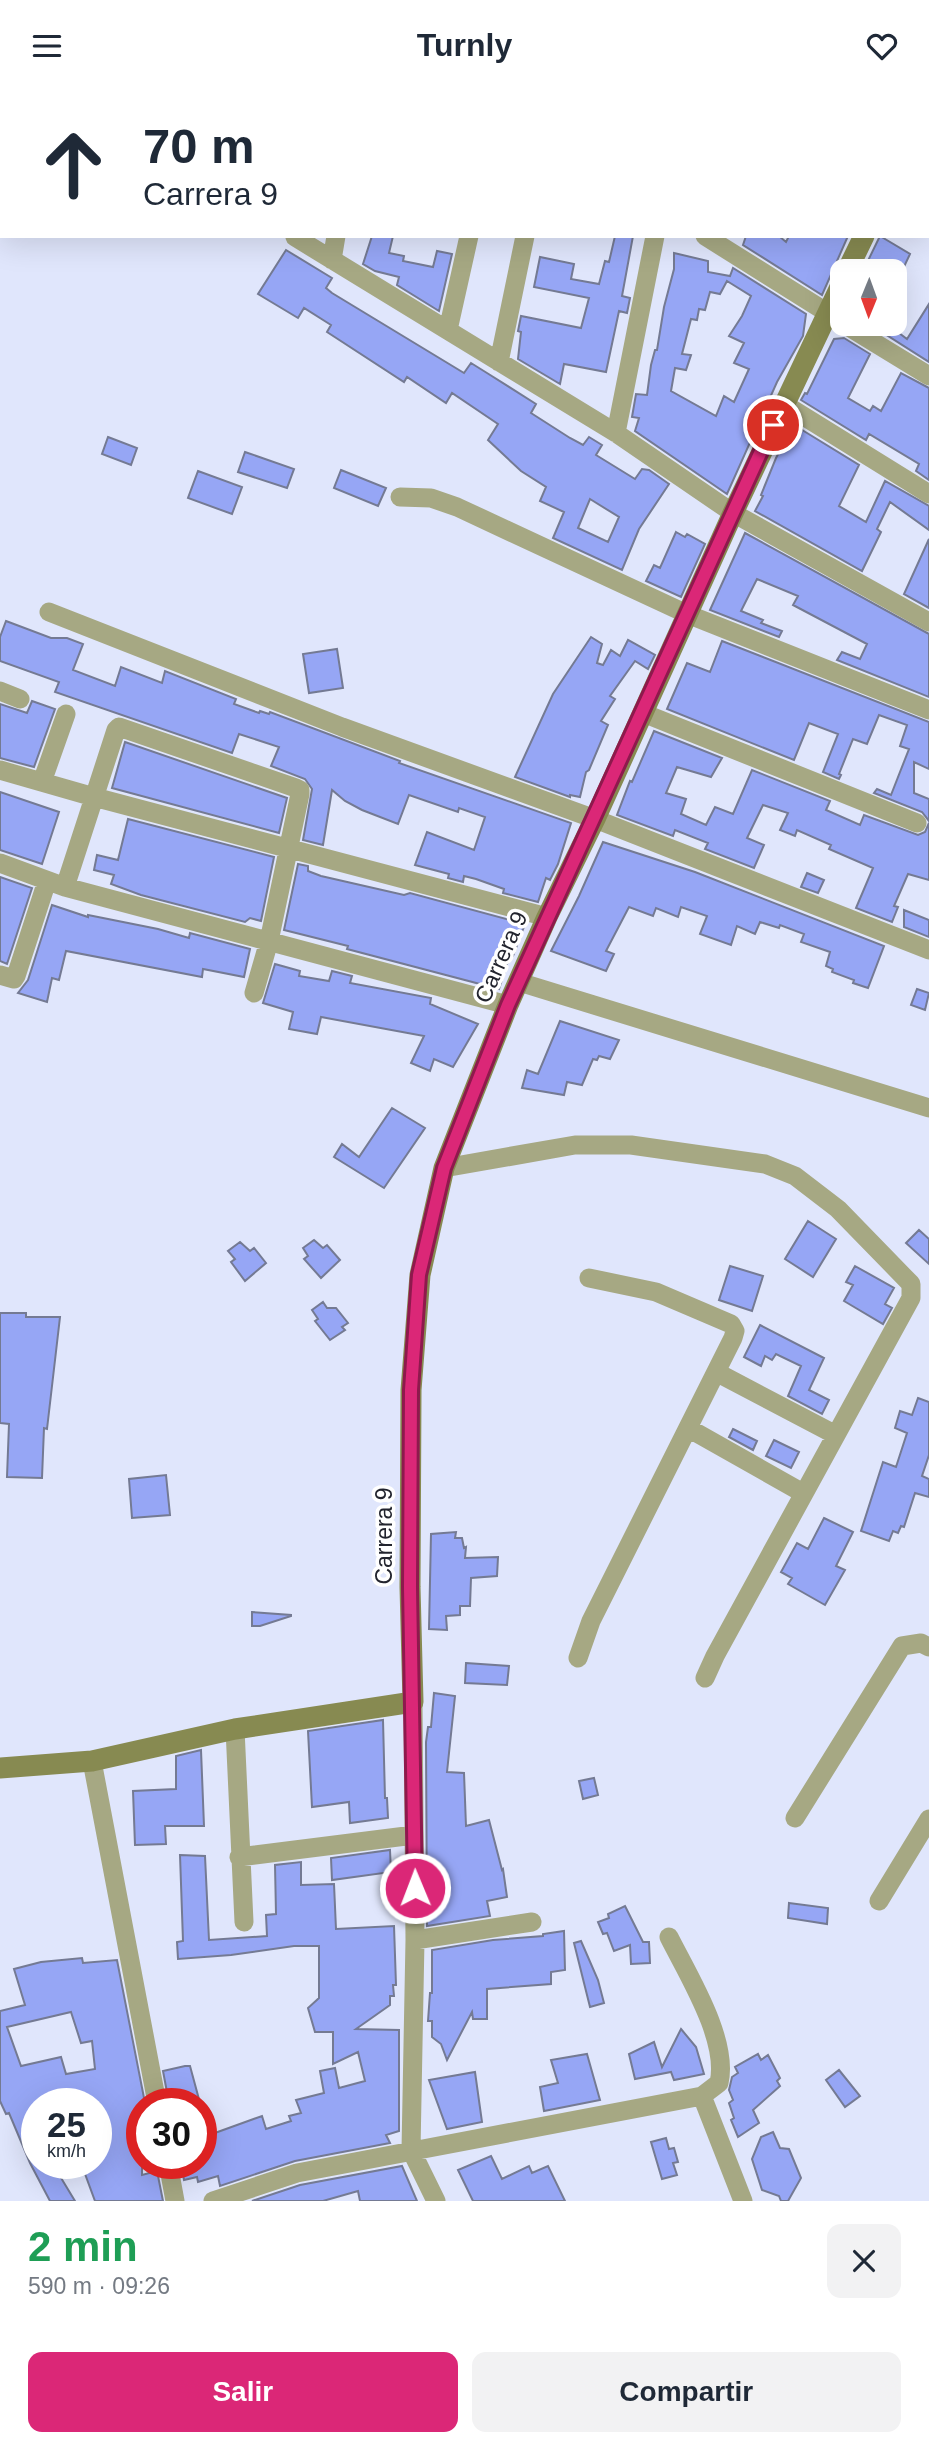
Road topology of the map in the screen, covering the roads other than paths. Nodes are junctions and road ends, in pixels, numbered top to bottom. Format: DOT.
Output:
graph roads {
  1 [pos="297,238"];
  2 [pos="337,238"];
  3 [pos="469,238"];
  4 [pos="525,238"];
  5 [pos="655,238"];
  6 [pos="708,238"];
  7 [pos="863,238"];
  8 [pos="853,259"];
  9 [pos="332,260"];
  10 [pos="830,315"];
  11 [pos="448,331"];
  12 [pos="830,332"];
  13 [pos="864,336"];
  14 [pos="499,362"];
  15 [pos="929,376"];
  16 [pos="784,404"];
  17 [pos="616,433"];
  18 [pos="929,494"];
  19 [pos="400,497"];
  20 [pos="733,513"];
  21 [pos="49,612"];
  22 [pos="687,614"];
  23 [pos="929,622"];
  24 [pos="0,691"];
  25 [pos="20,699"];
  26 [pos="929,710"];
  27 [pos="643,713"];
  28 [pos="66,714"];
  29 [pos="0,770"];
  30 [pos="42,782"];
  31 [pos="94,797"];
  32 [pos="595,819"];
  33 [pos="918,823"];
  34 [pos="290,849"];
  35 [pos="0,863"];
  36 [pos="56,884"];
  37 [pos="547,917"];
  38 [pos="269,941"];
  39 [pos="929,950"];
  40 [pos="0,975"];
  41 [pos="519,982"];
  42 [pos="254,993"];
  43 [pos="508,1005"];
  44 [pos="929,1108"];
  45 [pos="444,1168"];
  46 [pos="589,1278"];
  47 [pos="716,1372"];
  48 [pos="688,1428"];
  49 [pos="835,1434"];
  50 [pos="803,1493"];
  51 [pos="929,1647"];
  52 [pos="578,1658"];
  53 [pos="705,1678"];
  54 [pos="413,1702"];
  55 [pos="235,1729"];
  56 [pos="92,1761"];
  57 [pos="0,1768"];
  58 [pos="795,1818"];
  59 [pos="929,1819"];
  60 [pos="414,1835"];
  61 [pos="239,1857"];
  62 [pos="879,1901"];
  63 [pos="244,1922"];
  64 [pos="532,1922"];
  65 [pos="668,1937"];
  66 [pos="415,1940"];
  67 [pos="154,2088"];
  68 [pos="702,2096"];
  69 [pos="411,2150"];
  70 [pos="171,2179"];
  71 [pos="176,2201"];
  72 [pos="213,2201"];
  73 [pos="436,2201"];
  74 [pos="743,2201"];
  1 -- 9 [label="street"];
  2 -- 9 [label="street"];
  3 -- 11 [label="street"];
  4 -- 14 [label="street"];
  5 -- 17 [label="street"];
  6 -- 10 [label="street"];
  7 -- 8 [label="main road"];
  9 -- 11 [label="street"];
  11 -- 14 [label="street"];
  12 -- 16 [label="main road, Carrera 9"];
  13 -- 15 [label="street"];
  14 -- 17 [label="street"];
  16 -- 18 [label="street"];
  16 -- 20 [label="main road, Carrera 9"];
  17 -- 20 [label="street"];
  19 -- 22 [label="street"];
  20 -- 22 [label="main road, Carrera 9"];
  20 -- 23 [label="street"];
  21 -- 32 [label="street"];
  22 -- 26 [label="street"];
  22 -- 27 [label="main road, Carrera 9"];
  24 -- 25 [label="street"];
  27 -- 32 [label="main road, Carrera 9"];
  27 -- 33 [label="street"];
  28 -- 30 [label="street"];
  29 -- 30 [label="street"];
  30 -- 31 [label="street"];
  31 -- 34 [label="street"];
  31 -- 34 [label="street"];
  31 -- 36 [label="street"];
  32 -- 37 [label="main road, Carrera 9"];
  32 -- 39 [label="street"];
  34 -- 37 [label="street"];
  34 -- 38 [label="street"];
  35 -- 36 [label="street"];
  36 -- 38 [label="street"];
  36 -- 40 [label="street"];
  37 -- 41 [label="main road, Carrera 9"];
  38 -- 42 [label="street"];
  38 -- 43 [label="street"];
  41 -- 43 [label="main road, Carrera 9"];
  41 -- 44 [label="street"];
  43 -- 45 [label="main road, Carrera 9"];
  45 -- 49 [label="street"];
  45 -- 54 [label="main road, Carrera 9"];
  46 -- 47 [label="street"];
  47 -- 48 [label="street"];
  47 -- 49 [label="street"];
  48 -- 50 [label="street"];
  48 -- 52 [label="street"];
  49 -- 50 [label="street"];
  50 -- 53 [label="street"];
  51 -- 58 [label="street"];
  54 -- 55 [label="main road"];
  54 -- 60 [label="street"];
  55 -- 56 [label="main road"];
  55 -- 61 [label="street"];
  56 -- 57 [label="main road"];
  56 -- 67 [label="street"];
  59 -- 62 [label="street"];
  60 -- 61 [label="street"];
  60 -- 66 [label="street"];
  61 -- 63 [label="street"];
  64 -- 66 [label="street"];
  65 -- 68 [label="street"];
  66 -- 69 [label="street"];
  68 -- 69 [label="street"];
  68 -- 74 [label="street"];
  69 -- 72 [label="street"];
  69 -- 73 [label="street"];
  70 -- 71 [label="street"];
}
